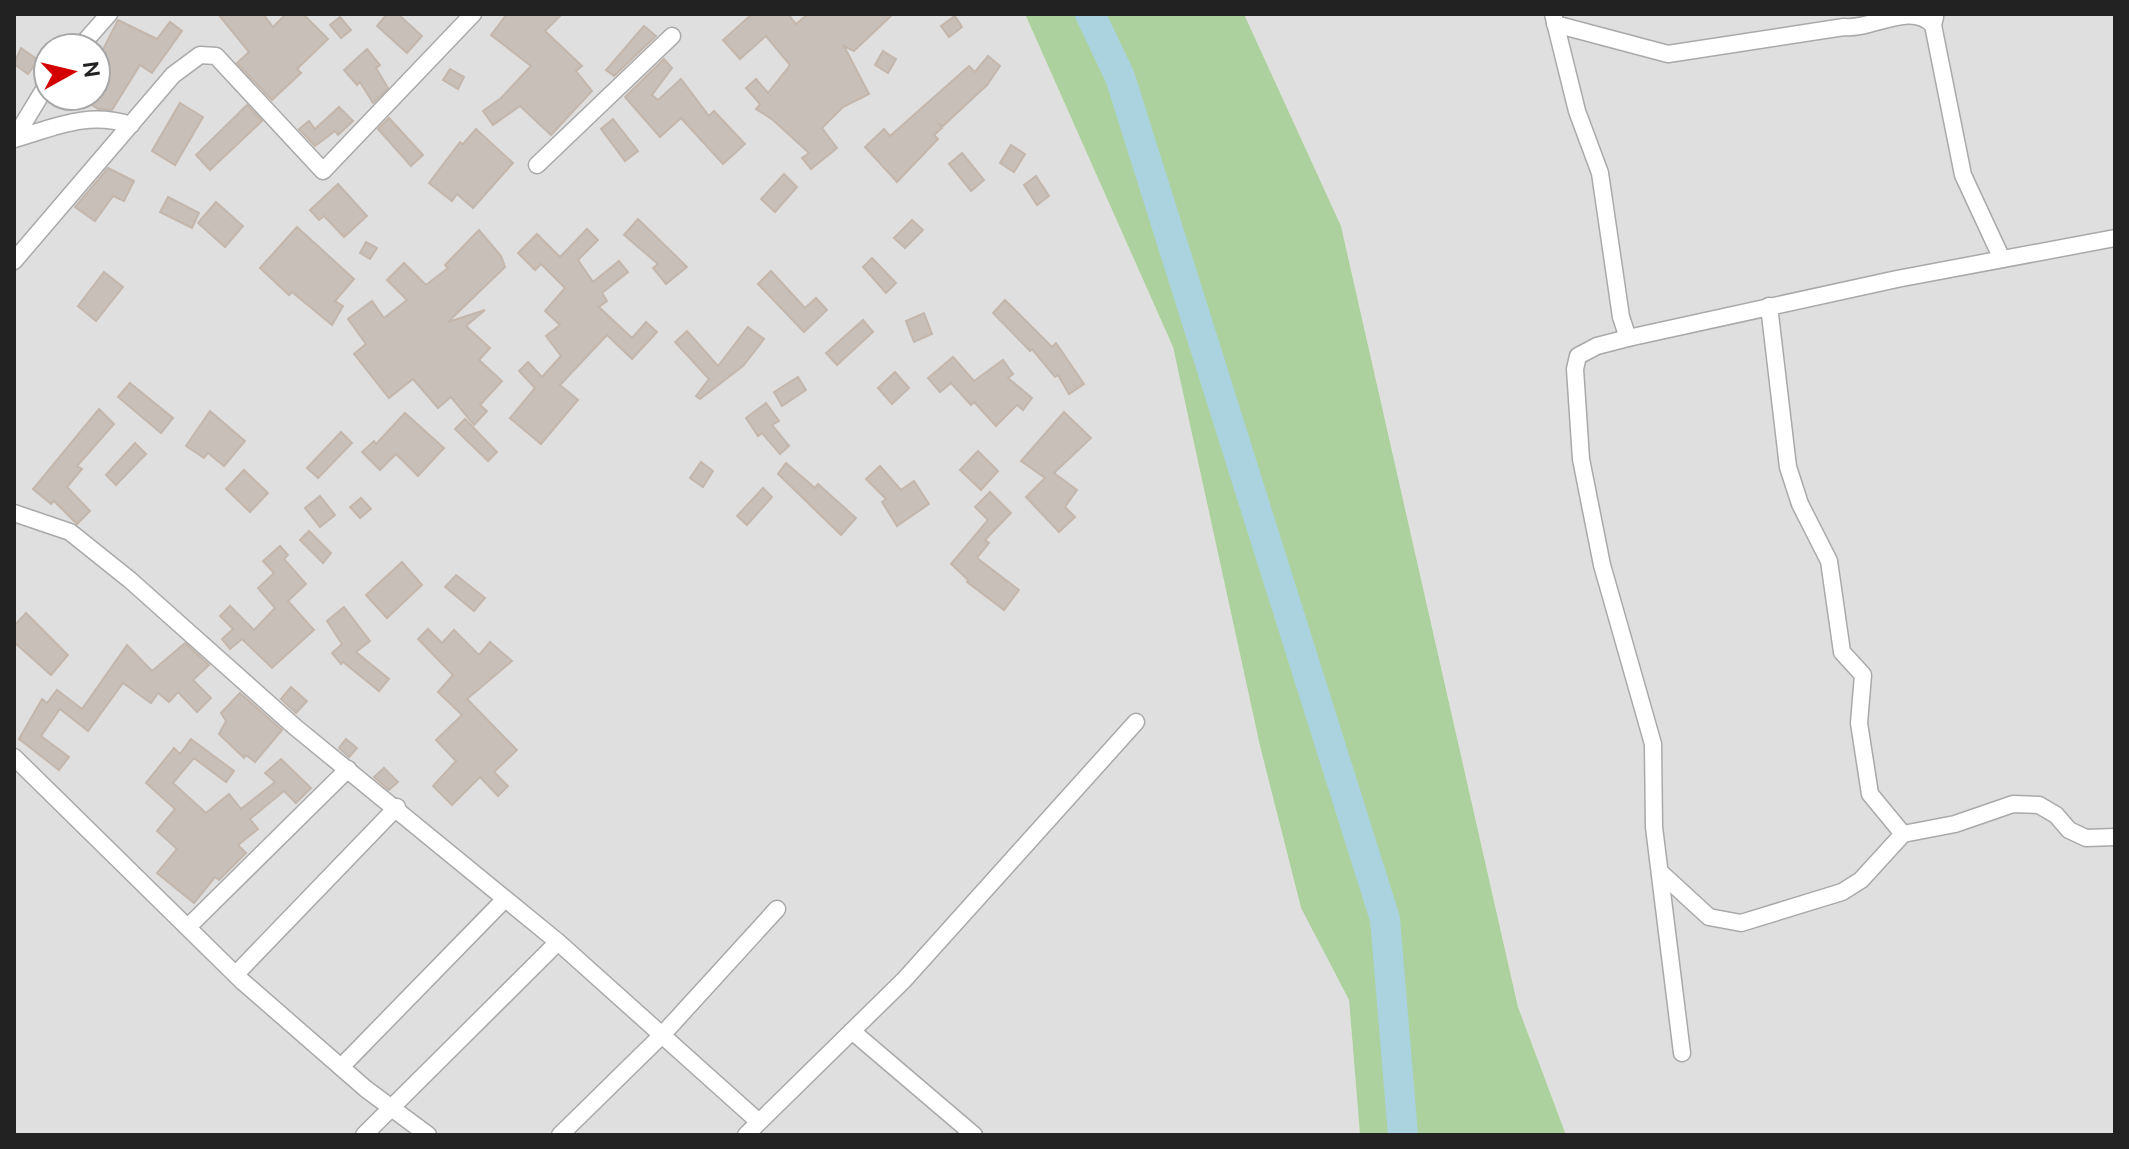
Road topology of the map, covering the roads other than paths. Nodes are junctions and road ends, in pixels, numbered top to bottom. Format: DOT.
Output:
graph roads {
  1 [pos="109,14"];
  2 [pos="473,14"];
  3 [pos="1554,19"];
  4 [pos="1935,20"];
  5 [pos="93,32"];
  6 [pos="672,36"];
  7 [pos="32,109"];
  8 [pos="131,125"];
  9 [pos="14,139"];
  10 [pos="537,165"];
  11 [pos="2115,238"];
  12 [pos="2002,259"];
  13 [pos="14,261"];
  14 [pos="1769,306"];
  15 [pos="1628,338"];
  16 [pos="14,513"];
  17 [pos="1136,722"];
  18 [pos="14,757"];
  19 [pos="348,769"];
  20 [pos="397,807"];
  21 [pos="1903,834"];
  22 [pos="2115,837"];
  23 [pos="1660,872"];
  24 [pos="504,900"];
  25 [pos="777,909"];
  26 [pos="188,927"];
  27 [pos="558,942"];
  28 [pos="236,974"];
  29 [pos="852,1031"];
  30 [pos="663,1034"];
  31 [pos="1682,1053"];
  32 [pos="341,1067"];
  33 [pos="394,1106"];
  34 [pos="759,1122"];
  35 [pos="364,1135"];
  36 [pos="428,1135"];
  37 [pos="560,1135"];
  38 [pos="746,1135"];
  39 [pos="974,1135"];
  1 -- 5 [label="street"];
  2 -- 8 [label="street"];
  3 -- 4 [label="street"];
  3 -- 15 [label="street"];
  4 -- 12 [label="street"];
  6 -- 10 [label="street"];
  7 -- 9 [label="street"];
  8 -- 9 [label="street"];
  8 -- 13 [label="street"];
  11 -- 12 [label="street"];
  12 -- 14 [label="street"];
  14 -- 15 [label="street"];
  14 -- 21 [label="street"];
  15 -- 23 [label="street"];
  16 -- 19 [label="street"];
  17 -- 29 [label="street"];
  18 -- 26 [label="street"];
  19 -- 20 [label="street"];
  19 -- 26 [label="street"];
  20 -- 24 [label="street"];
  20 -- 28 [label="street"];
  21 -- 22 [label="street"];
  21 -- 23 [label="street"];
  23 -- 31 [label="street"];
  24 -- 27 [label="street"];
  24 -- 32 [label="street"];
  25 -- 30 [label="street"];
  26 -- 28 [label="street"];
  27 -- 30 [label="street"];
  27 -- 33 [label="street"];
  28 -- 32 [label="street"];
  29 -- 34 [label="street"];
  29 -- 39 [label="street"];
  30 -- 34 [label="street"];
  30 -- 37 [label="street"];
  32 -- 33 [label="street"];
  33 -- 35 [label="street"];
  33 -- 36 [label="street"];
  34 -- 38 [label="street"];
}
